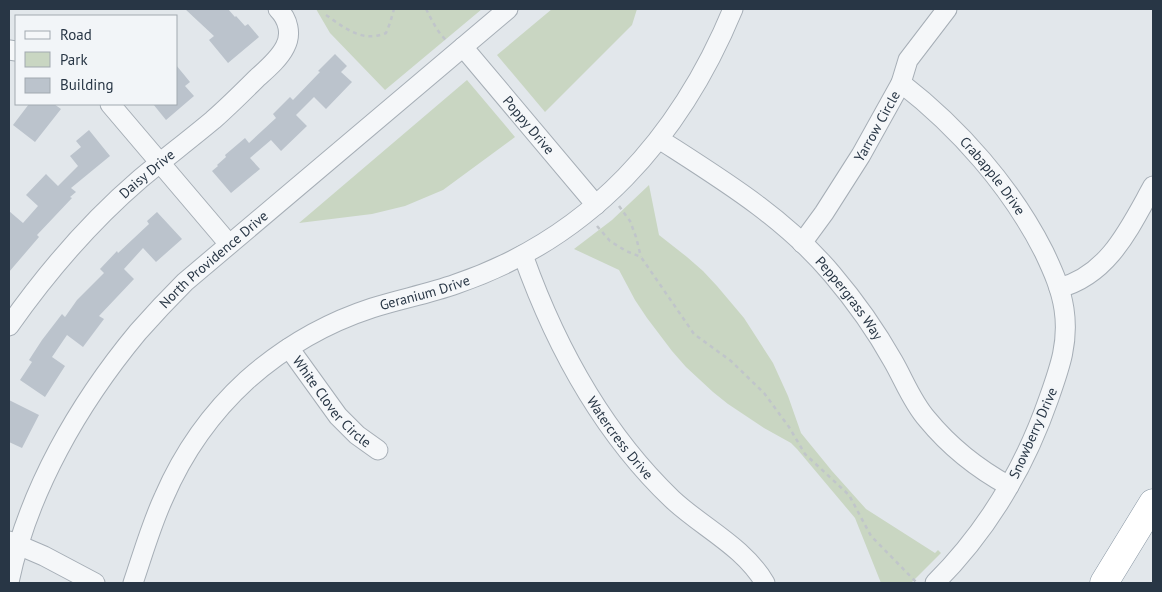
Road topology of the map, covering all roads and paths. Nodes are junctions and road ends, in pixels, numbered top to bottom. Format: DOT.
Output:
graph roads {
  1 [pos="278,9"];
  2 [pos="394,9"];
  3 [pos="426,9"];
  4 [pos="508,9"];
  5 [pos="733,9"];
  6 [pos="947,9"];
  7 [pos="326,15"];
  8 [pos="455,44"];
  9 [pos="901,83"];
  10 [pos="111,105"];
  11 [pos="659,139"];
  12 [pos="160,163"];
  13 [pos="1153,186"];
  14 [pos="617,204"];
  15 [pos="596,214"];
  16 [pos="802,243"];
  17 [pos="229,244"];
  18 [pos="523,255"];
  19 [pos="641,257"];
  20 [pos="1059,288"];
  21 [pos="9,326"];
  22 [pos="289,348"];
  23 [pos="378,450"];
  24 [pos="1009,486"];
  25 [pos="1153,503"];
  26 [pos="14,543"];
  27 [pos="9,582"];
  28 [pos="95,583"];
  29 [pos="133,583"];
  30 [pos="765,583"];
  31 [pos="917,583"];
  32 [pos="935,583"];
  33 [pos="1104,583"];
  1 -- 12 [label="street, Daisy Drive"];
  2 -- 7 [label="path"];
  3 -- 8 [label="path"];
  4 -- 8 [label="street, North Providence Drive"];
  5 -- 11 [label="street, Geranium Drive"];
  6 -- 9 [label="street, Yarrow Circle"];
  8 -- 15 [label="street, Poppy Drive"];
  8 -- 17 [label="street, North Providence Drive"];
  9 -- 16 [label="street, Yarrow Circle"];
  9 -- 20 [label="street, Crabapple Drive"];
  10 -- 12 [label="street"];
  11 -- 15 [label="street, Geranium Drive"];
  11 -- 16 [label="street, Peppergrass Way"];
  12 -- 17 [label="street"];
  12 -- 21 [label="street, Daisy Drive"];
  13 -- 20 [label="street"];
  14 -- 19 [label="path"];
  15 -- 18 [label="street, Geranium Drive"];
  15 -- 19 [label="path"];
  16 -- 24 [label="street, Peppergrass Way"];
  17 -- 26 [label="street, North Providence Drive"];
  18 -- 22 [label="street, Geranium Drive"];
  18 -- 30 [label="street, Watercress Drive"];
  19 -- 31 [label="path"];
  20 -- 24 [label="street, Snowberry Drive"];
  22 -- 23 [label="street, White Clover Circle"];
  22 -- 29 [label="street, Geranium Drive"];
  24 -- 32 [label="street, Snowberry Drive"];
  25 -- 33 [label="highway"];
  26 -- 27 [label="street, North Providence Drive"];
  26 -- 28 [label="street"];
}
